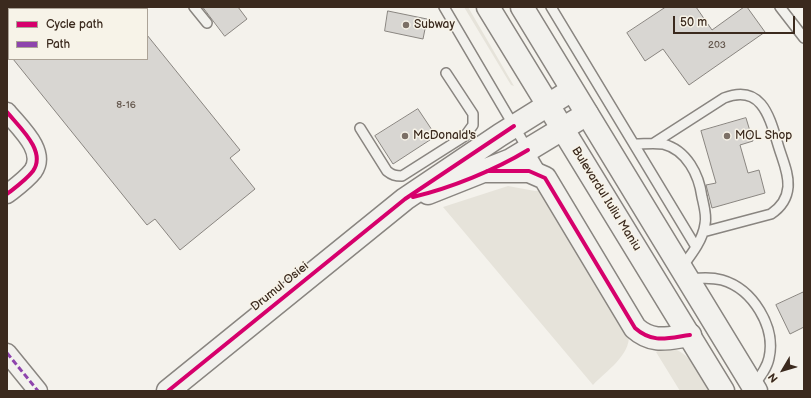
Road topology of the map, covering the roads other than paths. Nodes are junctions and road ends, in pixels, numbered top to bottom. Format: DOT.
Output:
graph roads {
  1 [pos="194,7"];
  2 [pos="444,7"];
  3 [pos="488,7"];
  4 [pos="522,7"];
  5 [pos="551,7"];
  6 [pos="780,7"];
  7 [pos="207,23"];
  8 [pos="804,38"];
  9 [pos="446,73"];
  10 [pos="572,90"];
  11 [pos="548,105"];
  12 [pos="7,112"];
  13 [pos="587,114"];
  14 [pos="514,126"];
  15 [pos="360,128"];
  16 [pos="563,129"];
  17 [pos="654,143"];
  18 [pos="635,144"];
  19 [pos="528,150"];
  20 [pos="487,171"];
  21 [pos="545,178"];
  22 [pos="7,194"];
  23 [pos="405,199"];
  24 [pos="703,232"];
  25 [pos="696,247"];
  26 [pos="685,273"];
  27 [pos="690,336"];
  28 [pos="7,353"];
  29 [pos="755,389"];
  30 [pos="38,391"];
  31 [pos="168,391"];
  32 [pos="724,391"];
  1 -- 7 [label="lane"];
  2 -- 14 [label="lane"];
  3 -- 11 [label="street, Bulevardul Iuliu Maniu"];
  4 -- 10 [label="street"];
  5 -- 18 [label="lane"];
  6 -- 8 [label="lane"];
  9 -- 15 [label="lane"];
  10 -- 11 [label="street, Drumul Osiei"];
  10 -- 13 [label="street"];
  11 -- 14 [label="street, Drumul Osiei"];
  11 -- 16 [label="street, Bulevardul Iuliu Maniu"];
  12 -- 22 [label="street"];
  13 -- 16 [label="street, Drumul Osiei"];
  13 -- 26 [label="street"];
  14 -- 19 [label="lane"];
  14 -- 23 [label="street, Drumul Osiei"];
  16 -- 19 [label="street, Drumul Osiei"];
  16 -- 27 [label="street, Bulevardul Iuliu Maniu"];
  17 -- 18 [label="lane"];
  17 -- 24 [label="lane"];
  17 -- 24 [label="lane"];
  18 -- 25 [label="lane"];
  19 -- 20 [label="street, Drumul Osiei"];
  19 -- 21 [label="lane"];
  20 -- 21 [label="street"];
  20 -- 23 [label="street, Drumul Osiei"];
  21 -- 27 [label="street"];
  23 -- 31 [label="street, Drumul Osiei"];
  24 -- 25 [label="lane"];
  25 -- 26 [label="lane"];
  26 -- 29 [label="street"];
  26 -- 29 [label="lane"];
  27 -- 32 [label="street, Bulevardul Iuliu Maniu"];
  28 -- 30 [label="street"];
}
